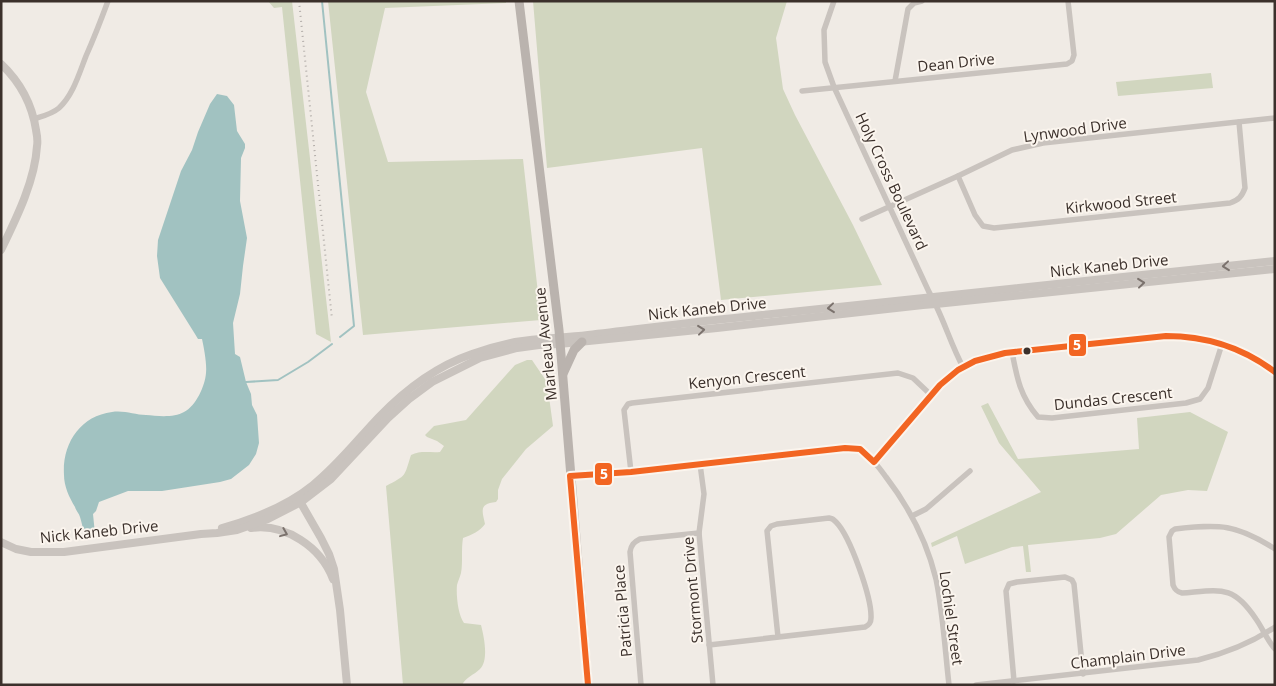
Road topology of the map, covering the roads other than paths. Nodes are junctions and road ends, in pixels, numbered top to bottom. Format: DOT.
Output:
graph roads {
  1 [pos="108,1"];
  2 [pos="519,1"];
  3 [pos="834,1"];
  4 [pos="922,1"];
  5 [pos="1068,1"];
  6 [pos="1,64"];
  7 [pos="895,81"];
  8 [pos="834,87"];
  9 [pos="802,91"];
  10 [pos="1275,118"];
  11 [pos="34,119"];
  12 [pos="1239,122"];
  13 [pos="958,176"];
  14 [pos="890,206"];
  15 [pos="862,219"];
  16 [pos="1,250"];
  17 [pos="1275,261"];
  18 [pos="1275,269"];
  19 [pos="934,301"];
  20 [pos="559,341"];
  21 [pos="582,342"];
  22 [pos="1222,344"];
  23 [pos="1012,352"];
  24 [pos="963,367"];
  25 [pos="1275,372"];
  26 [pos="562,376"];
  27 [pos="931,394"];
  28 [pos="874,462"];
  29 [pos="700,464"];
  30 [pos="970,471"];
  31 [pos="631,472"];
  32 [pos="570,476"];
  33 [pos="299,500"];
  34 [pos="912,516"];
  35 [pos="237,530"];
  36 [pos="699,533"];
  37 [pos="201,534"];
  38 [pos="1,542"];
  39 [pos="1275,549"];
  40 [pos="337,592"];
  41 [pos="1275,626"];
  42 [pos="1264,634"];
  43 [pos="778,637"];
  44 [pos="709,645"];
  45 [pos="1275,649"];
  46 [pos="1083,674"];
  47 [pos="1014,681"];
  48 [pos="347,685"];
  49 [pos="588,685"];
  50 [pos="641,685"];
  51 [pos="713,685"];
  52 [pos="949,685"];
  53 [pos="976,685"];
  1 -- 11 [label="street"];
  2 -- 20 [label="main road, Marleau Avenue"];
  3 -- 8 [label="street, Holy Cross Boulevard"];
  4 -- 7 [label="street"];
  5 -- 7 [label="street, Dean Drive"];
  6 -- 11 [label="street"];
  7 -- 8 [label="street, Dean Drive"];
  8 -- 9 [label="street, Dean Drive"];
  8 -- 14 [label="street, Holy Cross Boulevard"];
  10 -- 12 [label="street, Lynwood Drive"];
  11 -- 16 [label="street"];
  12 -- 13 [label="street, Lynwood Drive"];
  12 -- 13 [label="street, Kirkwood Street"];
  13 -- 14 [label="street, Lynwood Drive"];
  14 -- 15 [label="street, Lynwood Drive"];
  14 -- 19 [label="street, Holy Cross Boulevard"];
  17 -- 19 [label="street, Nick Kaneb Drive, one-way"];
  19 -- 18 [label="street, Nick Kaneb Drive, one-way"];
  19 -- 20 [label="street, Nick Kaneb Drive, one-way"];
  21 -- 19 [label="street, Nick Kaneb Drive, one-way"];
  19 -- 24 [label="street, Holy Cross Boulevard"];
  20 -- 21 [label="street, Nick Kaneb Drive"];
  20 -- 26 [label="main road, Marleau Avenue"];
  20 -- 33 [label="street, Nick Kaneb Drive"];
  21 -- 26 [label="main road"];
  22 -- 23 [label="street"];
  22 -- 23 [label="street, Dundas Crescent"];
  22 -- 25 [label="street"];
  23 -- 24 [label="street"];
  24 -- 27 [label="street"];
  26 -- 32 [label="main road, Marleau Avenue"];
  27 -- 28 [label="street"];
  27 -- 31 [label="street, Kenyon Crescent"];
  28 -- 29 [label="street, Lochiel Street"];
  28 -- 34 [label="street, Lochiel Street"];
  29 -- 31 [label="street, Lochiel Street"];
  29 -- 36 [label="street, Stormont Drive"];
  30 -- 34 [label="street"];
  31 -- 32 [label="street, Lochiel Street"];
  32 -- 49 [label="main road, Marleau Avenue"];
  33 -- 35 [label="street, Nick Kaneb Drive"];
  33 -- 37 [label="street, Nick Kaneb Drive"];
  33 -- 40 [label="street"];
  34 -- 52 [label="street, Lochiel Street"];
  35 -- 37 [label="street, Nick Kaneb Drive"];
  35 -- 40 [label="street, one-way"];
  36 -- 44 [label="street, Stormont Drive"];
  36 -- 50 [label="street, Patricia Place"];
  37 -- 38 [label="street, Nick Kaneb Drive"];
  39 -- 42 [label="street"];
  40 -- 48 [label="street"];
  41 -- 42 [label="street, Champlain Drive"];
  42 -- 45 [label="street"];
  42 -- 46 [label="street, Champlain Drive"];
  43 -- 43 [label="street"];
  43 -- 44 [label="street"];
  44 -- 51 [label="street, Stormont Drive"];
  46 -- 47 [label="street, Champlain Drive"];
  46 -- 47 [label="street"];
  47 -- 53 [label="street, Champlain Drive"];
}
